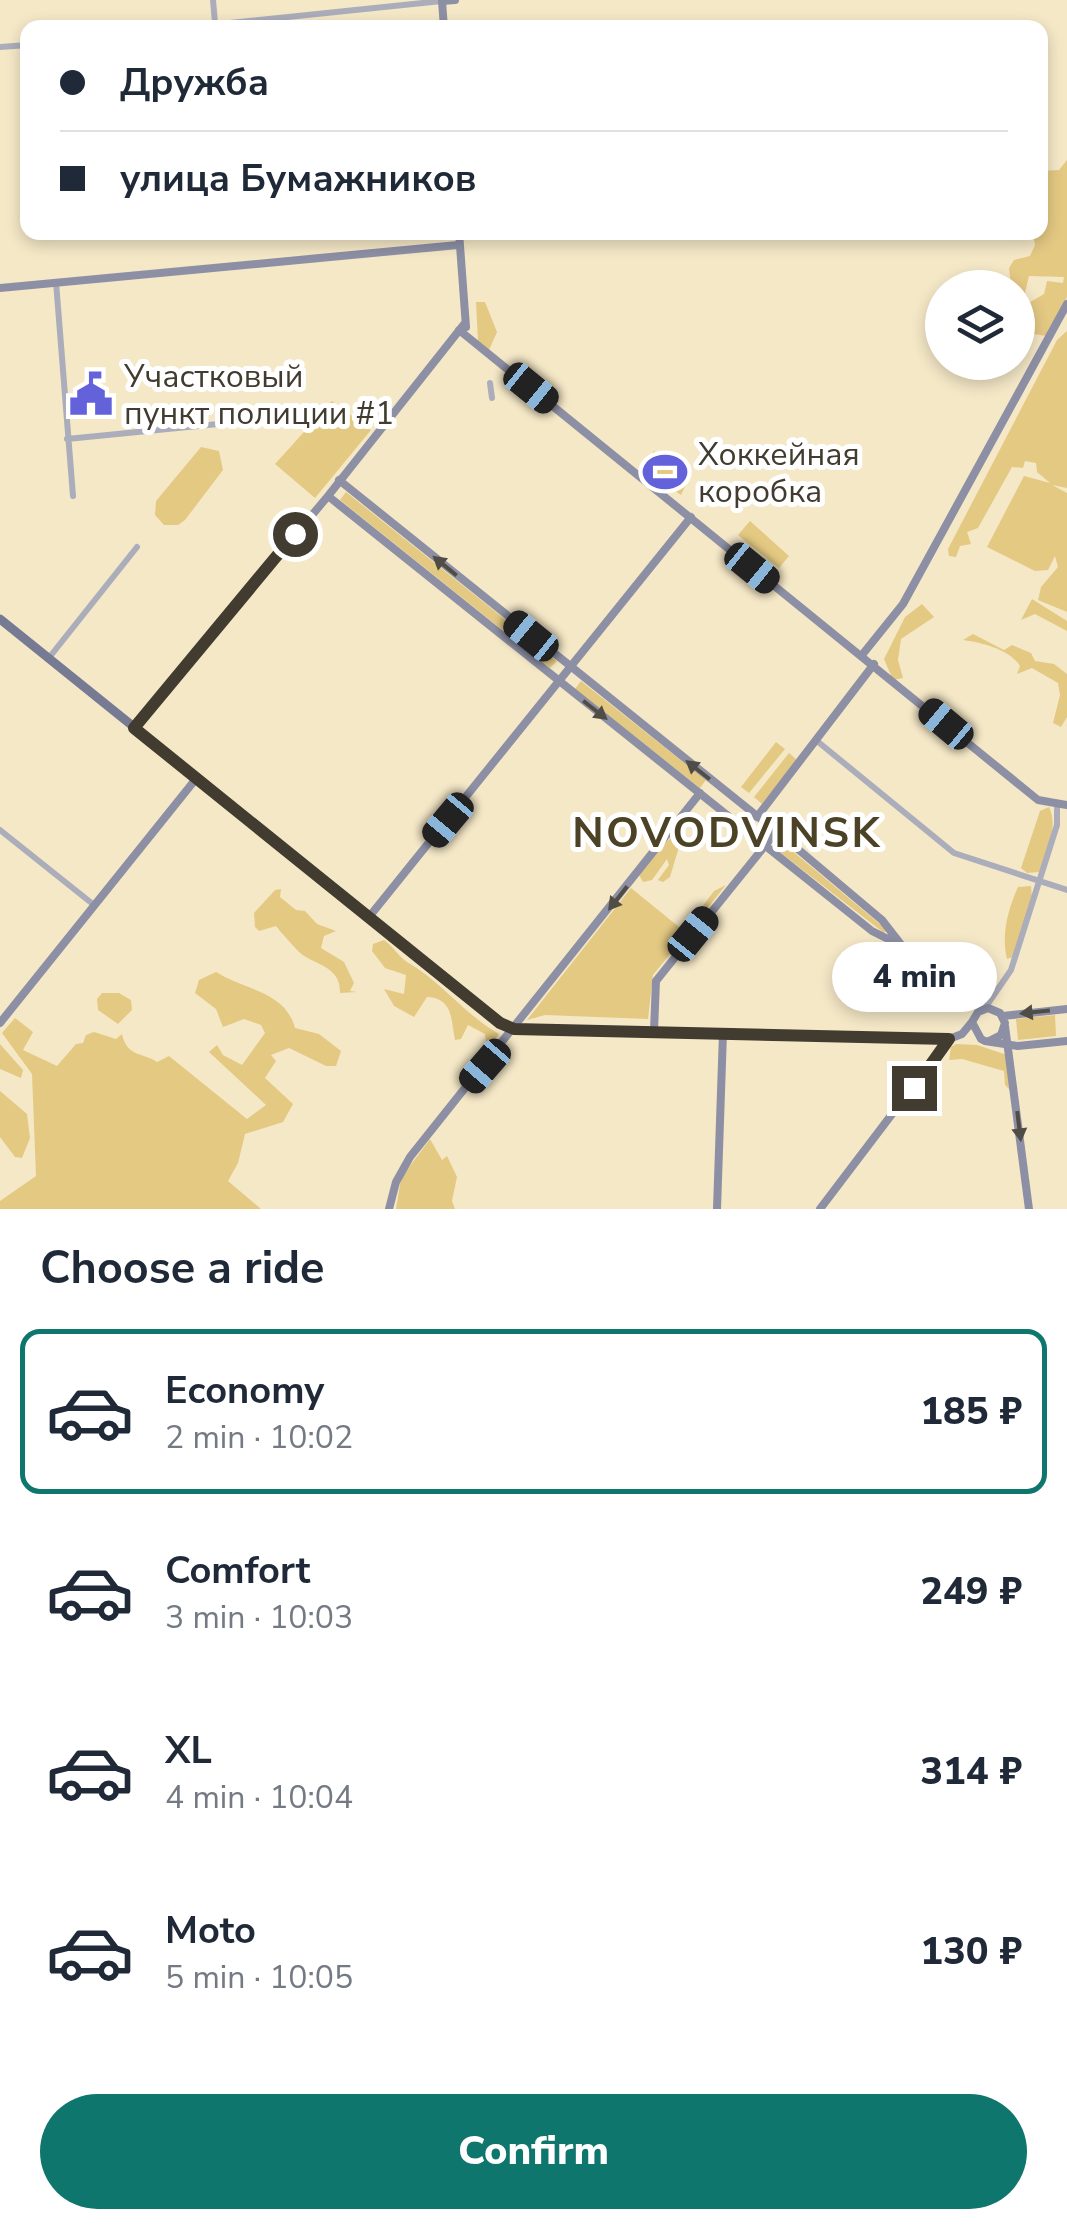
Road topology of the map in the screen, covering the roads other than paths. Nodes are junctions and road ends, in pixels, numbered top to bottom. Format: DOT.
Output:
graph roads {
  1 [pos="454,0"];
  2 [pos="442,1"];
  3 [pos="247,20"];
  4 [pos="458,240"];
  5 [pos="458,244"];
  6 [pos="56,282"];
  7 [pos="0,288"];
  8 [pos="1067,304"];
  9 [pos="462,327"];
  10 [pos="490,382"];
  11 [pos="492,398"];
  12 [pos="318,414"];
  13 [pos="67,439"];
  14 [pos="340,480"];
  15 [pos="73,496"];
  16 [pos="328,496"];
  17 [pos="692,517"];
  18 [pos="137,547"];
  19 [pos="0,619"];
  20 [pos="862,654"];
  21 [pos="48,658"];
  22 [pos="874,664"];
  23 [pos="569,666"];
  24 [pos="559,682"];
  25 [pos="134,728"];
  26 [pos="817,741"];
  27 [pos="196,780"];
  28 [pos="700,794"];
  29 [pos="1062,805"];
  30 [pos="758,817"];
  31 [pos="0,830"];
  32 [pos="776,832"];
  33 [pos="766,846"];
  34 [pos="1040,882"];
  35 [pos="1067,890"];
  36 [pos="94,905"];
  37 [pos="369,917"];
  38 [pos="903,947"];
  39 [pos="1001,984"];
  40 [pos="1067,1009"];
  41 [pos="978,1014"];
  42 [pos="1001,1017"];
  43 [pos="0,1022"];
  44 [pos="514,1029"];
  45 [pos="654,1031"];
  46 [pos="722,1032"];
  47 [pos="979,1038"];
  48 [pos="949,1039"];
  49 [pos="989,1041"];
  50 [pos="1067,1041"];
  51 [pos="1008,1044"];
  52 [pos="389,1209"];
  53 [pos="718,1209"];
  54 [pos="820,1209"];
  55 [pos="1028,1209"];
  1 -- 2 [label="street"];
  2 -- 3 [label="street"];
  4 -- 5 [label="street"];
  5 -- 6 [label="street"];
  5 -- 9 [label="street"];
  6 -- 7 [label="street"];
  6 -- 13 [label="street"];
  8 -- 20 [label="street"];
  9 -- 14 [label="street"];
  9 -- 17 [label="street"];
  10 -- 11 [label="street"];
  12 -- 13 [label="street"];
  13 -- 15 [label="street"];
  14 -- 16 [label="street"];
  23 -- 14 [label="street, one-way"];
  16 -- 24 [label="street"];
  16 -- 25 [label="street"];
  17 -- 20 [label="street"];
  17 -- 23 [label="street"];
  18 -- 21 [label="street"];
  19 -- 21 [label="main road"];
  20 -- 22 [label="street"];
  21 -- 25 [label="main road"];
  22 -- 26 [label="street"];
  22 -- 29 [label="street"];
  23 -- 24 [label="street"];
  30 -- 23 [label="street, one-way"];
  24 -- 28 [label="street, one-way"];
  24 -- 37 [label="street"];
  25 -- 27 [label="main road"];
  26 -- 30 [label="street"];
  26 -- 34 [label="street"];
  27 -- 36 [label="street"];
  27 -- 37 [label="main road"];
  28 -- 33 [label="street"];
  28 -- 44 [label="street, one-way"];
  29 -- 34 [label="street"];
  30 -- 32 [label="street"];
  31 -- 36 [label="street"];
  32 -- 33 [label="street"];
  32 -- 38 [label="street"];
  33 -- 38 [label="street"];
  33 -- 45 [label="street"];
  34 -- 35 [label="street"];
  34 -- 39 [label="street"];
  36 -- 43 [label="street"];
  37 -- 44 [label="main road"];
  38 -- 41 [label="street"];
  39 -- 41 [label="street"];
  39 -- 42 [label="street"];
  40 -- 42 [label="street, one-way"];
  41 -- 42 [label="street"];
  41 -- 47 [label="street"];
  41 -- 48 [label="street"];
  42 -- 49 [label="street"];
  42 -- 51 [label="street"];
  44 -- 45 [label="main road"];
  44 -- 52 [label="street"];
  45 -- 46 [label="main road"];
  46 -- 48 [label="main road"];
  46 -- 53 [label="street"];
  47 -- 48 [label="street"];
  47 -- 49 [label="street"];
  48 -- 54 [label="street"];
  49 -- 51 [label="street"];
  50 -- 51 [label="street"];
  51 -- 55 [label="street, one-way"];
}
